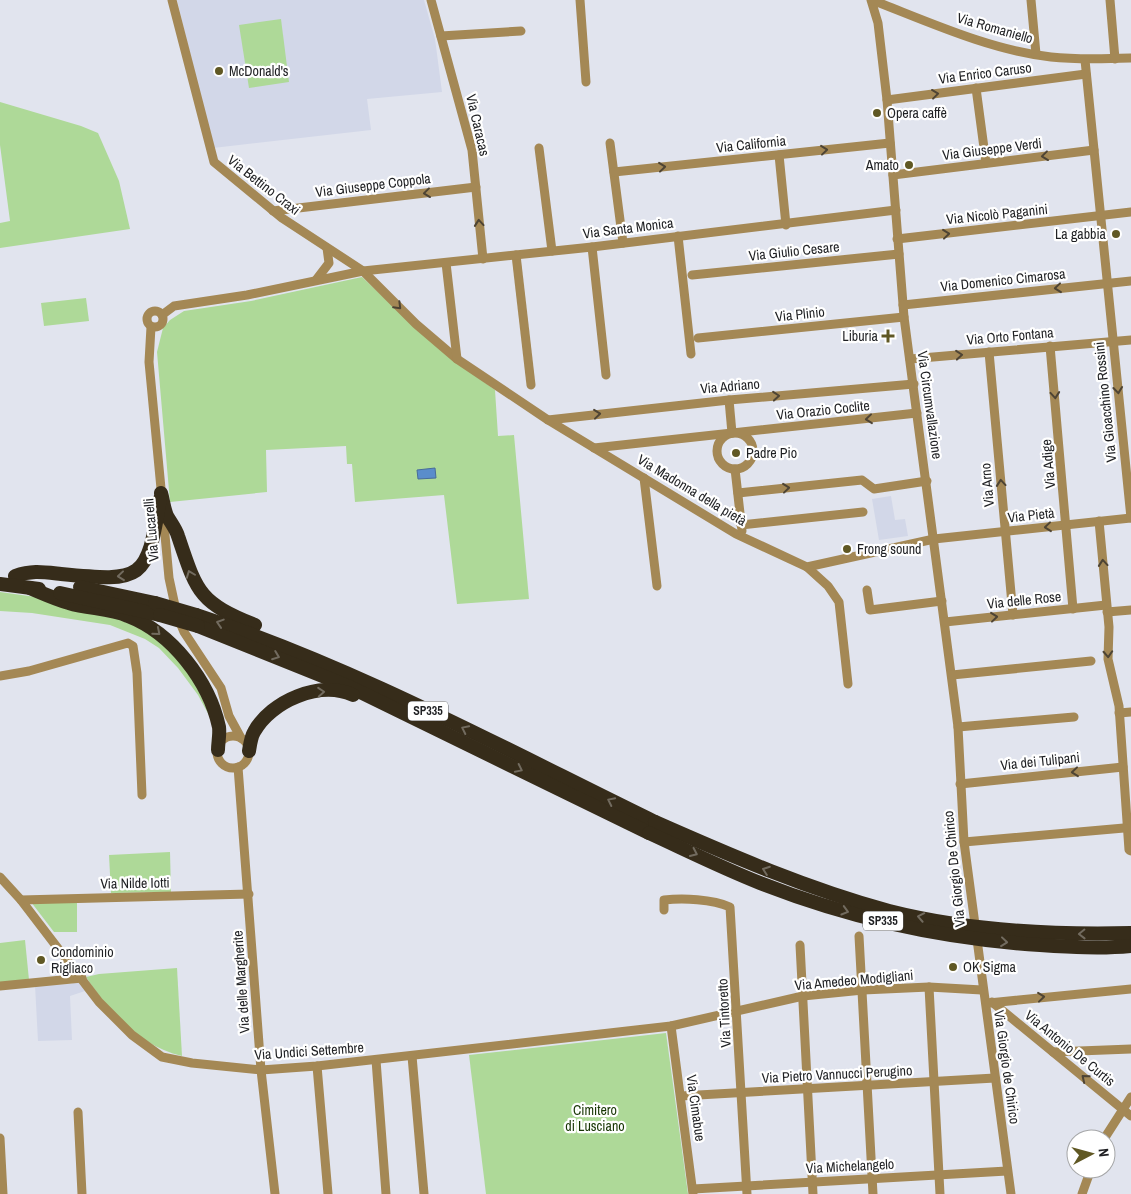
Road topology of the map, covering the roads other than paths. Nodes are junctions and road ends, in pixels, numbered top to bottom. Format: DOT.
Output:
graph roads {
  1 [pos="172,0"];
  2 [pos="431,0"];
  3 [pos="580,0"];
  4 [pos="874,0"];
  5 [pos="1031,0"];
  6 [pos="1110,0"];
  7 [pos="888,6"];
  8 [pos="879,20"];
  9 [pos="521,31"];
  10 [pos="441,36"];
  11 [pos="1036,54"];
  12 [pos="1131,58"];
  13 [pos="1115,59"];
  14 [pos="1085,60"];
  15 [pos="1086,74"];
  16 [pos="586,82"];
  17 [pos="976,88"];
  18 [pos="887,100"];
  19 [pos="610,143"];
  20 [pos="890,143"];
  21 [pos="539,148"];
  22 [pos="1094,150"];
  23 [pos="779,154"];
  24 [pos="986,163"];
  25 [pos="614,172"];
  26 [pos="893,175"];
  27 [pos="476,187"];
  28 [pos="896,210"];
  29 [pos="273,211"];
  30 [pos="1131,212"];
  31 [pos="1100,216"];
  32 [pos="786,224"];
  33 [pos="678,236"];
  34 [pos="897,239"];
  35 [pos="622,243"];
  36 [pos="592,247"];
  37 [pos="327,248"];
  38 [pos="552,251"];
  39 [pos="898,254"];
  40 [pos="516,255"];
  41 [pos="483,259"];
  42 [pos="446,263"];
  43 [pos="364,271"];
  44 [pos="692,275"];
  45 [pos="316,280"];
  46 [pos="1131,280"];
  47 [pos="1107,283"];
  48 [pos="903,305"];
  49 [pos="904,317"];
  50 [pos="698,338"];
  51 [pos="1131,340"];
  52 [pos="1113,342"];
  53 [pos="1050,346"];
  54 [pos="989,352"];
  55 [pos="692,354"];
  56 [pos="457,358"];
  57 [pos="910,359"];
  58 [pos="606,375"];
  59 [pos="914,384"];
  60 [pos="531,385"];
  61 [pos="729,400"];
  62 [pos="917,413"];
  63 [pos="548,420"];
  64 [pos="732,433"];
  65 [pos="594,448"];
  66 [pos="735,469"];
  67 [pos="644,478"];
  68 [pos="927,481"];
  69 [pos="161,493"];
  70 [pos="738,493"];
  71 [pos="863,512"];
  72 [pos="1131,518"];
  73 [pos="1099,521"];
  74 [pos="741,525"];
  75 [pos="1067,525"];
  76 [pos="1005,531"];
  77 [pos="742,537"];
  78 [pos="934,539"];
  79 [pos="807,567"];
  80 [pos="0,575"];
  81 [pos="15,576"];
  82 [pos="0,584"];
  83 [pos="657,586"];
  84 [pos="30,588"];
  85 [pos="867,590"];
  86 [pos="942,601"];
  87 [pos="158,609"];
  88 [pos="1073,609"];
  89 [pos="1107,609"];
  90 [pos="1131,610"];
  91 [pos="1013,615"];
  92 [pos="197,621"];
  93 [pos="945,622"];
  94 [pos="313,659"];
  95 [pos="1091,661"];
  96 [pos="952,675"];
  97 [pos="0,676"];
  98 [pos="848,684"];
  99 [pos="1131,712"];
  100 [pos="1119,713"];
  101 [pos="230,716"];
  102 [pos="1074,717"];
  103 [pos="958,727"];
  104 [pos="449,735"];
  105 [pos="226,738"];
  106 [pos="241,738"];
  107 [pos="218,750"];
  108 [pos="249,751"];
  109 [pos="238,767"];
  110 [pos="1123,767"];
  111 [pos="961,787"];
  112 [pos="142,795"];
  113 [pos="652,828"];
  114 [pos="1124,828"];
  115 [pos="964,842"];
  116 [pos="1130,850"];
  117 [pos="0,877"];
  118 [pos="249,894"];
  119 [pos="21,900"];
  120 [pos="664,910"];
  121 [pos="1131,933"];
  122 [pos="859,936"];
  123 [pos="976,945"];
  124 [pos="800,946"];
  125 [pos="1131,946"];
  126 [pos="82,978"];
  127 [pos="0,986"];
  128 [pos="930,987"];
  129 [pos="1131,989"];
  130 [pos="863,990"];
  131 [pos="982,990"];
  132 [pos="803,996"];
  133 [pos="988,1003"];
  134 [pos="737,1011"];
  135 [pos="671,1026"];
  136 [pos="1131,1049"];
  137 [pos="1053,1052"];
  138 [pos="412,1056"];
  139 [pos="376,1060"];
  140 [pos="317,1066"];
  141 [pos="261,1070"];
  142 [pos="995,1078"];
  143 [pos="934,1082"];
  144 [pos="866,1086"];
  145 [pos="808,1089"];
  146 [pos="742,1093"];
  147 [pos="680,1096"];
  148 [pos="1131,1097"];
  149 [pos="1123,1109"];
  150 [pos="78,1112"];
  151 [pos="1131,1116"];
  152 [pos="1110,1129"];
  153 [pos="0,1138"];
  154 [pos="0,1145"];
  155 [pos="1007,1171"];
  156 [pos="939,1175"];
  157 [pos="872,1179"];
  158 [pos="1087,1179"];
  159 [pos="813,1182"];
  160 [pos="747,1190"];
  161 [pos="693,1191"];
  162 [pos="3,1194"];
  163 [pos="82,1194"];
  164 [pos="275,1194"];
  165 [pos="328,1194"];
  166 [pos="386,1194"];
  167 [pos="424,1194"];
  168 [pos="813,1194"];
  169 [pos="873,1194"];
  170 [pos="940,1194"];
  171 [pos="1010,1194"];
  172 [pos="1082,1194"];
  1 -- 29 [label="street, Via Bettino Craxi"];
  2 -- 10 [label="street, Via Caracas"];
  3 -- 16 [label="street"];
  4 -- 7 [label="street, Via Romaniello"];
  4 -- 8 [label="street, Via Circumvallazione"];
  5 -- 11 [label="street"];
  6 -- 13 [label="street"];
  7 -- 8 [label="street"];
  7 -- 11 [label="street, Via Romaniello"];
  8 -- 18 [label="street, Via Circumvallazione"];
  9 -- 10 [label="street"];
  10 -- 27 [label="street, Via Caracas"];
  11 -- 14 [label="street, Via Romaniello"];
  12 -- 13 [label="street, Via Romaniello"];
  13 -- 14 [label="street, Via Romaniello"];
  14 -- 15 [label="street, Via Gioacchino Rossini"];
  15 -- 17 [label="street, Via Enrico Caruso"];
  15 -- 22 [label="street, Via Gioacchino Rossini"];
  18 -- 17 [label="street, Via Enrico Caruso, one-way"];
  17 -- 24 [label="street"];
  18 -- 20 [label="street, Via Circumvallazione"];
  19 -- 25 [label="street"];
  23 -- 20 [label="street, Via California, one-way"];
  20 -- 26 [label="street, Via Circumvallazione"];
  21 -- 38 [label="street"];
  22 -- 24 [label="street, Via Giuseppe Verdi, one-way"];
  22 -- 31 [label="street, Via Gioacchino Rossini"];
  25 -- 23 [label="street, Via California, one-way"];
  23 -- 32 [label="street"];
  24 -- 26 [label="street, Via Giuseppe Verdi"];
  25 -- 35 [label="street"];
  26 -- 28 [label="street, Via Circumvallazione"];
  27 -- 29 [label="street, Via Giuseppe Coppola, one-way"];
  41 -- 27 [label="street, Via Caracas, one-way"];
  28 -- 32 [label="street, Via Santa Monica"];
  28 -- 34 [label="street, Via Circumvallazione"];
  29 -- 37 [label="street, Via Bettino Craxi"];
  30 -- 31 [label="street, Via Nicolò Paganini"];
  34 -- 31 [label="street, Via Nicolò Paganini, one-way"];
  31 -- 47 [label="street, Via Gioacchino Rossini"];
  32 -- 33 [label="street, Via Santa Monica"];
  33 -- 35 [label="street, Via Santa Monica"];
  33 -- 55 [label="street"];
  34 -- 39 [label="street, Via Circumvallazione"];
  35 -- 36 [label="street, Via Santa Monica"];
  36 -- 38 [label="street, Via Santa Monica"];
  36 -- 58 [label="street"];
  37 -- 43 [label="street, Via Bettino Craxi"];
  37 -- 45 [label="street"];
  38 -- 40 [label="street, Via Santa Monica"];
  39 -- 44 [label="street, Via Giulio Cesare"];
  39 -- 48 [label="street, Via Circumvallazione"];
  40 -- 41 [label="street, Via Santa Monica"];
  40 -- 60 [label="street"];
  41 -- 42 [label="street, Via Santa Monica"];
  42 -- 43 [label="street, Via Santa Monica"];
  42 -- 56 [label="street"];
  43 -- 45 [label="street, Via Lucarelli"];
  43 -- 56 [label="street, Via Bettino Craxi, one-way"];
  45 -- 69 [label="street, Via Lucarelli"];
  46 -- 47 [label="street"];
  47 -- 48 [label="street, Via Domenico Cimarosa, one-way"];
  47 -- 52 [label="street, Via Gioacchino Rossini"];
  48 -- 49 [label="street, Via Circumvallazione"];
  49 -- 50 [label="street, Via Plinio"];
  49 -- 57 [label="street, Via Circumvallazione"];
  51 -- 52 [label="street, Via Orto Fontana"];
  52 -- 53 [label="street, Via Orto Fontana"];
  52 -- 72 [label="street, Via Gioacchino Rossini, one-way"];
  53 -- 54 [label="street, Via Orto Fontana"];
  53 -- 75 [label="street, Via Adige, one-way"];
  57 -- 54 [label="street, Via Orto Fontana, one-way"];
  76 -- 54 [label="street, Via Arno, one-way"];
  56 -- 63 [label="street, Via Madonna della pietà"];
  57 -- 59 [label="street, Via Circumvallazione"];
  61 -- 59 [label="street, Via Adriano, one-way"];
  59 -- 62 [label="street, Via Circumvallazione"];
  63 -- 61 [label="street, Via Adriano, one-way"];
  61 -- 64 [label="street"];
  62 -- 64 [label="street, Via Orazio Coclite, one-way"];
  62 -- 68 [label="street, Via Circumvallazione"];
  63 -- 65 [label="street, Via Madonna della pietà"];
  64 -- 65 [label="street, Via Orazio Coclite"];
  64 -- 66 [label="street"];
  64 -- 66 [label="street"];
  65 -- 67 [label="street, Via Madonna della pietà"];
  66 -- 70 [label="street"];
  67 -- 77 [label="street, Via Madonna della pietà"];
  67 -- 83 [label="street"];
  70 -- 68 [label="street, one-way"];
  68 -- 78 [label="street, Via Circumvallazione"];
  69 -- 81 [label="highway, one-way"];
  94 -- 69 [label="highway, one-way"];
  69 -- 101 [label="street, Via Lucarelli"];
  70 -- 74 [label="street"];
  71 -- 74 [label="street"];
  72 -- 73 [label="street, Via Pietà"];
  73 -- 75 [label="street, Via Pietà"];
  89 -- 73 [label="street, one-way"];
  74 -- 77 [label="street"];
  75 -- 76 [label="street, Via Pietà, one-way"];
  75 -- 88 [label="street, Via Adige"];
  76 -- 78 [label="street, Via Pietà"];
  76 -- 91 [label="street, Via Arno"];
  77 -- 79 [label="street, Via Madonna della pietà"];
  78 -- 79 [label="street"];
  78 -- 86 [label="street, Via Circumvallazione"];
  79 -- 98 [label="street"];
  80 -- 81 [label="highway, SP335"];
  81 -- 87 [label="highway, SP335"];
  82 -- 84 [label="highway, SP335"];
  84 -- 87 [label="highway, SP335"];
  84 -- 107 [label="highway, one-way"];
  85 -- 86 [label="street"];
  86 -- 93 [label="street, Via Circumvallazione"];
  87 -- 92 [label="highway, SP335, bridge"];
  88 -- 89 [label="street, Via delle Rose"];
  88 -- 91 [label="street, Via delle Rose"];
  89 -- 90 [label="street, Via delle Rose"];
  89 -- 100 [label="street, one-way"];
  93 -- 91 [label="street, Via delle Rose, one-way"];
  94 -- 92 [label="highway, SP335, one-way"];
  92 -- 104 [label="highway, SP335, one-way"];
  93 -- 96 [label="street, Via Circumvallazione"];
  113 -- 94 [label="highway, SP335, one-way"];
  95 -- 96 [label="street"];
  96 -- 103 [label="street, Via Circumvallazione"];
  97 -- 112 [label="street"];
  99 -- 100 [label="street"];
  100 -- 110 [label="street"];
  101 -- 105 [label="street, Via Lucarelli"];
  101 -- 106 [label="street, Via Lucarelli"];
  102 -- 103 [label="street"];
  103 -- 111 [label="street, Via Circumvallazione"];
  108 -- 104 [label="highway, one-way"];
  104 -- 113 [label="highway, SP335, one-way"];
  105 -- 106 [label="street"];
  105 -- 107 [label="street, Via Lucarelli"];
  106 -- 108 [label="street, Via Lucarelli"];
  107 -- 109 [label="street"];
  108 -- 109 [label="street"];
  109 -- 118 [label="street, Via delle Margherite"];
  110 -- 111 [label="street, Via dei Tulipani, one-way"];
  110 -- 116 [label="street"];
  111 -- 115 [label="street, Via Giorgio De Chirico"];
  121 -- 113 [label="highway, SP335, one-way, bridge"];
  113 -- 125 [label="highway, SP335, one-way, bridge"];
  114 -- 115 [label="street"];
  115 -- 123 [label="street, Via Giorgio De Chirico"];
  117 -- 119 [label="street, Via Undici Settembre"];
  118 -- 119 [label="street, Via Nilde Iotti"];
  118 -- 141 [label="street, Via delle Margherite"];
  119 -- 126 [label="street, Via Undici Settembre"];
  120 -- 134 [label="street, Via Tintoretto"];
  122 -- 130 [label="street"];
  123 -- 131 [label="street, Via Giorgio de Chirico"];
  124 -- 132 [label="street"];
  126 -- 127 [label="street"];
  126 -- 141 [label="street, Via Undici Settembre"];
  128 -- 130 [label="street, Via Amedeo Modigliani"];
  128 -- 131 [label="street, Via Amedeo Modigliani"];
  128 -- 143 [label="street"];
  133 -- 129 [label="street, one-way"];
  130 -- 132 [label="street, Via Amedeo Modigliani"];
  130 -- 144 [label="street"];
  131 -- 133 [label="street, Via Giorgio de Chirico"];
  132 -- 134 [label="street, Via Amedeo Modigliani"];
  132 -- 145 [label="street"];
  133 -- 137 [label="street, Via Antonio De Curtis"];
  133 -- 142 [label="street, Via Giorgio de Chirico"];
  134 -- 135 [label="street, Via Amedeo Modigliani"];
  134 -- 146 [label="street, Via Tintoretto"];
  135 -- 138 [label="street, Via Undici Settembre"];
  135 -- 147 [label="street, Via Cimabue"];
  136 -- 137 [label="street"];
  149 -- 137 [label="street, Via Antonio De Curtis, one-way"];
  138 -- 139 [label="street, Via Undici Settembre"];
  138 -- 167 [label="street"];
  139 -- 140 [label="street, Via Undici Settembre"];
  139 -- 166 [label="street"];
  140 -- 141 [label="street, Via Undici Settembre"];
  140 -- 165 [label="street"];
  141 -- 164 [label="street, Via delle Margherite"];
  142 -- 143 [label="street, Via Pietro Vannucci Perugino"];
  142 -- 155 [label="street, Via Giorgio de Chirico"];
  143 -- 144 [label="street, Via Pietro Vannucci Perugino"];
  143 -- 156 [label="street"];
  144 -- 145 [label="street, Via Pietro Vannucci Perugino"];
  144 -- 157 [label="street"];
  145 -- 146 [label="street, Via Pietro Vannucci Perugino"];
  145 -- 159 [label="street"];
  146 -- 147 [label="street, Via Pietro Vannucci Perugino"];
  146 -- 160 [label="street, Via Tintoretto"];
  147 -- 161 [label="street, Via Cimabue"];
  148 -- 149 [label="street"];
  149 -- 151 [label="street, Via Antonio De Curtis"];
  149 -- 152 [label="street"];
  150 -- 163 [label="street"];
  153 -- 154 [label="street"];
  154 -- 162 [label="street"];
  155 -- 156 [label="street, Via Michelangelo"];
  155 -- 171 [label="street, Via Giorgio de Chirico"];
  156 -- 157 [label="street, Via Michelangelo"];
  156 -- 170 [label="street"];
  157 -- 159 [label="street, Via Michelangelo"];
  157 -- 169 [label="street"];
  158 -- 172 [label="street"];
  159 -- 160 [label="street, Via Michelangelo"];
  159 -- 168 [label="street"];
  160 -- 161 [label="street, Via Michelangelo"];
}
